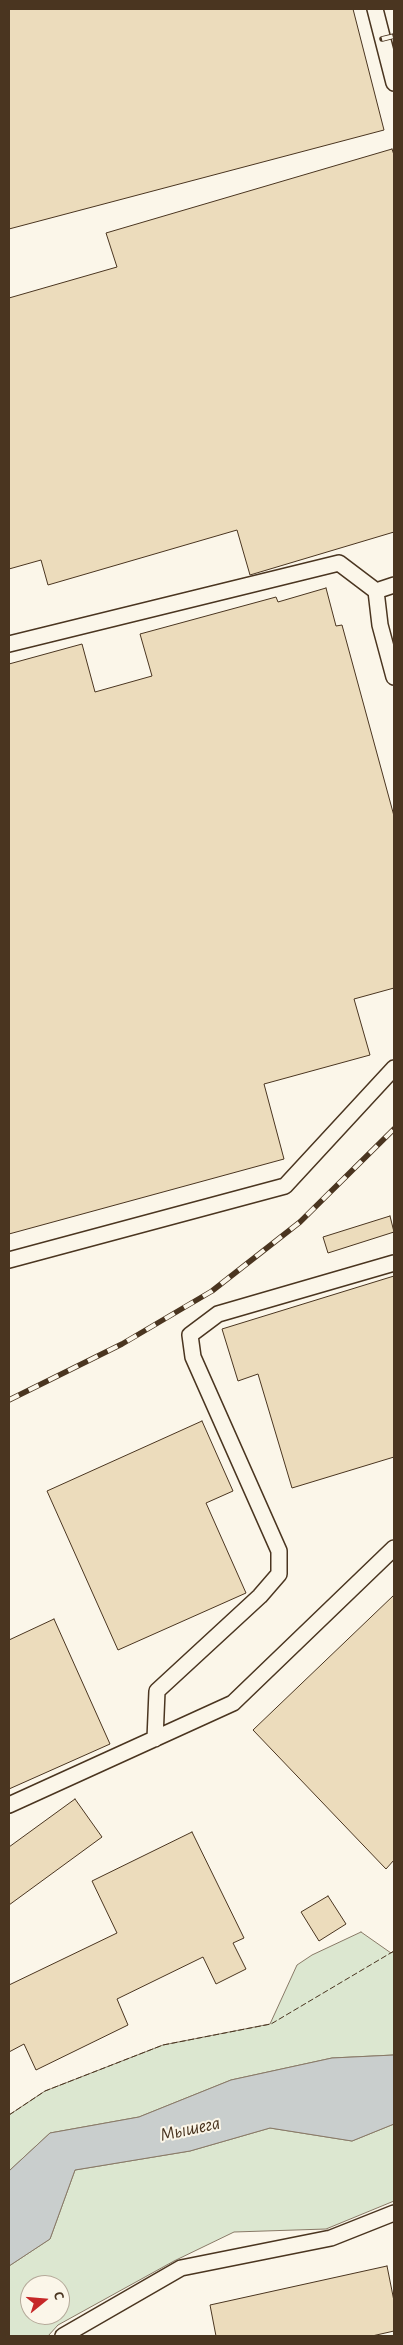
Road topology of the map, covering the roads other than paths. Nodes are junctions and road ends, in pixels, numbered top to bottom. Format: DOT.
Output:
graph roads {
  1 [pos="375,9"];
  2 [pos="394,83"];
  3 [pos="394,585"];
  4 [pos="376,591"];
  5 [pos="9,644"];
  6 [pos="394,677"];
  7 [pos="394,1068"];
  8 [pos="9,1260"];
  9 [pos="394,1263"];
  10 [pos="394,1548"];
  11 [pos="155,1739"];
  12 [pos="9,1805"];
  13 [pos="394,2213"];
  14 [pos="63,2336"];
  1 -- 2 [label="lane"];
  3 -- 4 [label="lane"];
  4 -- 5 [label="lane"];
  4 -- 6 [label="lane"];
  7 -- 8 [label="lane"];
  9 -- 11 [label="lane"];
  10 -- 11 [label="lane"];
  11 -- 12 [label="lane"];
  13 -- 14 [label="lane"];
}
